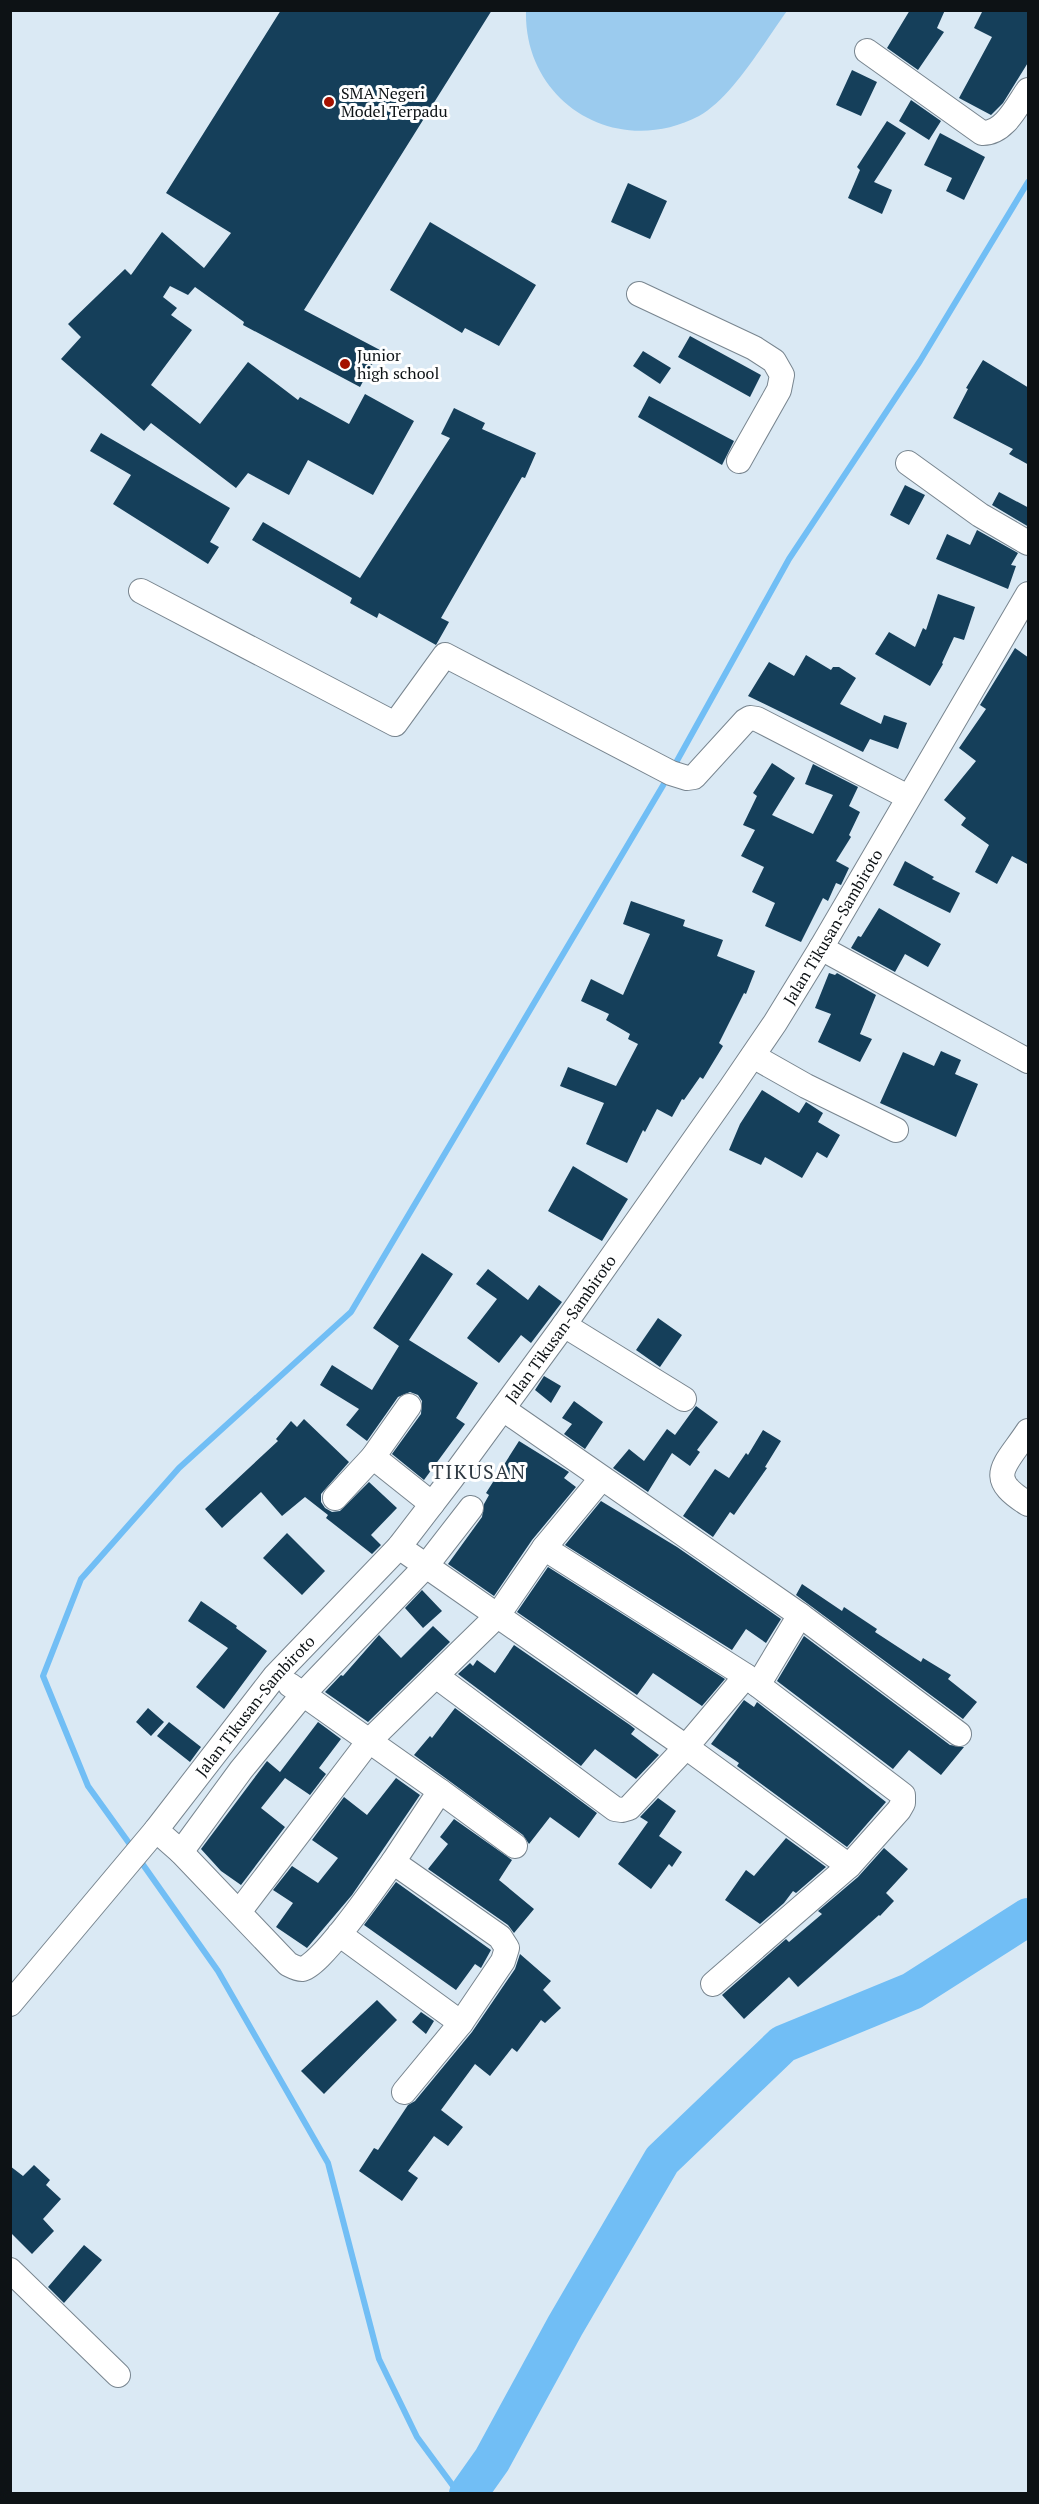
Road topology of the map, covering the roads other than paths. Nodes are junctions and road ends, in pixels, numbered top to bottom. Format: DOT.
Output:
graph roads {
  1 [pos="867,51"];
  2 [pos="1029,90"];
  3 [pos="639,294"];
  4 [pos="739,461"];
  5 [pos="908,463"];
  6 [pos="1029,543"];
  7 [pos="141,591"];
  8 [pos="1029,594"];
  9 [pos="908,797"];
  10 [pos="821,948"];
  11 [pos="753,1056"];
  12 [pos="1029,1061"];
  13 [pos="896,1130"];
  14 [pos="564,1325"];
  15 [pos="684,1399"];
  16 [pos="408,1406"];
  17 [pos="503,1409"];
  18 [pos="1029,1431"];
  19 [pos="373,1457"];
  20 [pos="601,1479"];
  21 [pos="335,1498"];
  22 [pos="432,1504"];
  23 [pos="1029,1504"];
  24 [pos="471,1508"];
  25 [pos="399,1547"];
  26 [pos="544,1548"];
  27 [pos="426,1566"];
  28 [pos="498,1615"];
  29 [pos="800,1615"];
  30 [pos="275,1676"];
  31 [pos="436,1676"];
  32 [pos="752,1680"];
  33 [pos="304,1693"];
  34 [pos="959,1734"];
  35 [pos="369,1741"];
  36 [pos="686,1747"];
  37 [pos="440,1791"];
  38 [pos="155,1831"];
  39 [pos="515,1846"];
  40 [pos="181,1852"];
  41 [pos="393,1862"];
  42 [pos="849,1866"];
  43 [pos="239,1912"];
  44 [pos="339,1934"];
  45 [pos="713,1984"];
  46 [pos="10,2004"];
  47 [pos="461,2023"];
  48 [pos="404,2092"];
  49 [pos="10,2270"];
  50 [pos="118,2375"];
  1 -- 2 [label="street"];
  3 -- 4 [label="street"];
  5 -- 6 [label="street"];
  7 -- 9 [label="street"];
  8 -- 9 [label="street, Jalan Tikusan-Sambiroto"];
  9 -- 10 [label="street, Jalan Tikusan-Sambiroto"];
  10 -- 11 [label="street, Jalan Tikusan-Sambiroto"];
  10 -- 12 [label="street"];
  11 -- 13 [label="street"];
  11 -- 14 [label="street, Jalan Tikusan-Sambiroto"];
  14 -- 15 [label="street"];
  14 -- 17 [label="street, Jalan Tikusan-Sambiroto"];
  16 -- 19 [label="street"];
  17 -- 20 [label="street"];
  17 -- 22 [label="street, Jalan Tikusan-Sambiroto"];
  18 -- 23 [label="street"];
  19 -- 21 [label="street"];
  19 -- 22 [label="street"];
  20 -- 26 [label="street"];
  20 -- 29 [label="street"];
  22 -- 25 [label="street, Jalan Tikusan-Sambiroto"];
  24 -- 27 [label="street"];
  25 -- 27 [label="street"];
  25 -- 30 [label="street, Jalan Tikusan-Sambiroto"];
  26 -- 28 [label="street"];
  26 -- 32 [label="street"];
  27 -- 28 [label="street"];
  27 -- 33 [label="street"];
  28 -- 31 [label="street"];
  28 -- 36 [label="street"];
  29 -- 32 [label="street"];
  29 -- 34 [label="street"];
  30 -- 33 [label="street"];
  30 -- 38 [label="street, Jalan Tikusan-Sambiroto"];
  31 -- 35 [label="street"];
  31 -- 36 [label="street"];
  32 -- 36 [label="street"];
  32 -- 42 [label="street"];
  33 -- 35 [label="street"];
  33 -- 40 [label="street"];
  35 -- 37 [label="street"];
  35 -- 43 [label="street"];
  36 -- 42 [label="street"];
  37 -- 39 [label="street"];
  37 -- 41 [label="street"];
  38 -- 40 [label="street"];
  38 -- 46 [label="street, Jalan Tikusan-Sambiroto"];
  40 -- 43 [label="street"];
  41 -- 44 [label="street"];
  41 -- 47 [label="street"];
  42 -- 45 [label="street"];
  43 -- 44 [label="street"];
  44 -- 47 [label="street"];
  47 -- 48 [label="street"];
  49 -- 50 [label="street"];
}
